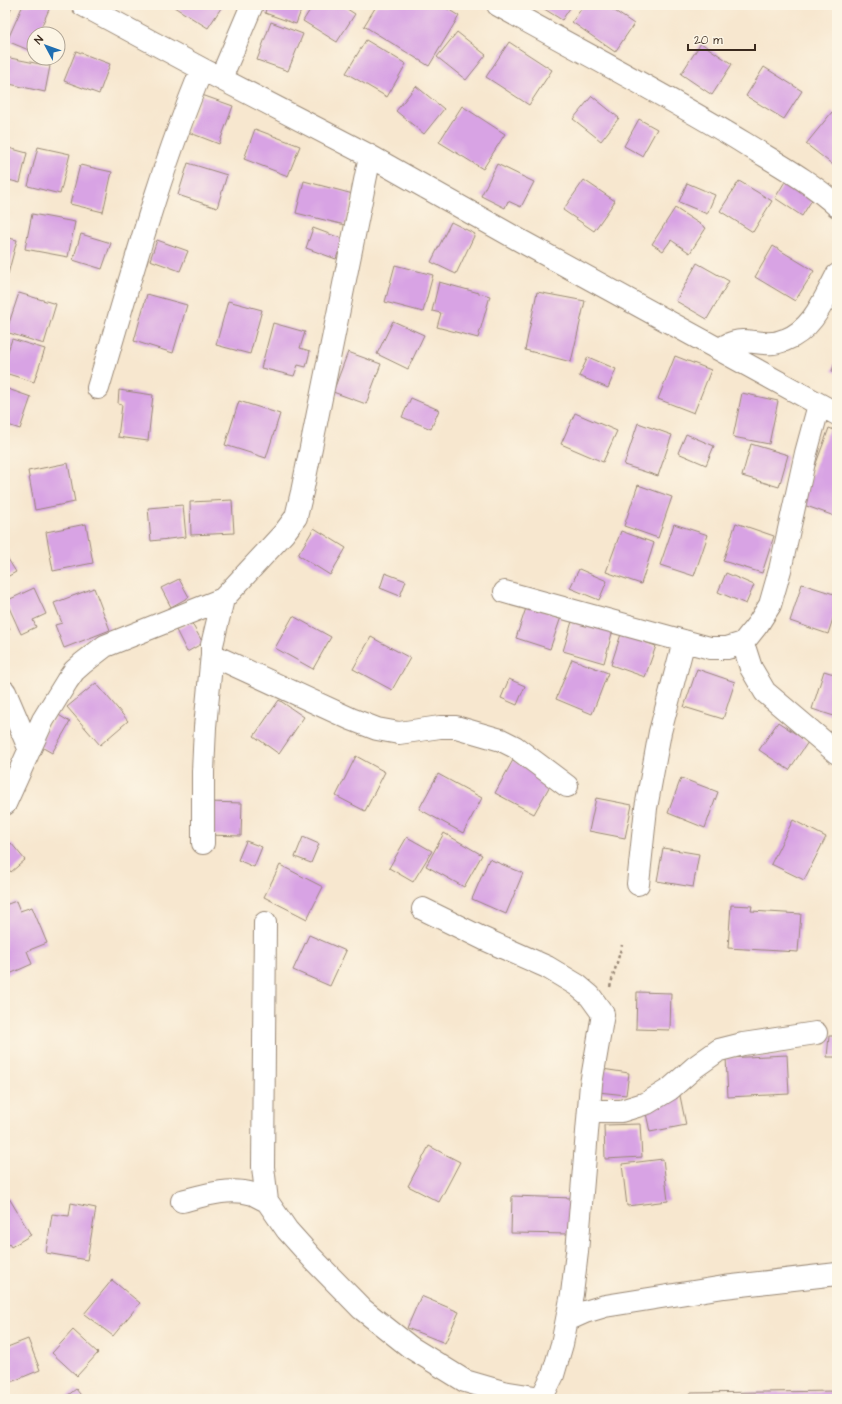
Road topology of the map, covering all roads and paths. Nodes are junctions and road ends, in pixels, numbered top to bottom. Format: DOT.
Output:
graph roads {
  1 [pos="83,5"];
  2 [pos="252,5"];
  3 [pos="498,5"];
  4 [pos="202,69"];
  5 [pos="221,78"];
  6 [pos="370,156"];
  7 [pos="837,206"];
  8 [pos="837,275"];
  9 [pos="720,349"];
  10 [pos="98,388"];
  11 [pos="828,409"];
  12 [pos="505,592"];
  13 [pos="223,599"];
  14 [pos="684,641"];
  15 [pos="743,643"];
  16 [pos="212,654"];
  17 [pos="5,692"];
  18 [pos="828,736"];
  19 [pos="29,748"];
  20 [pos="837,753"];
  21 [pos="567,786"];
  22 [pos="5,804"];
  23 [pos="203,843"];
  24 [pos="638,884"];
  25 [pos="423,909"];
  26 [pos="266,923"];
  27 [pos="622,945"];
  28 [pos="603,1014"];
  29 [pos="816,1033"];
  30 [pos="589,1111"];
  31 [pos="182,1201"];
  32 [pos="267,1201"];
  33 [pos="837,1274"];
  34 [pos="567,1320"];
  35 [pos="541,1398"];
  1 -- 4 [label="street"];
  2 -- 5 [label="street"];
  3 -- 7 [label="street"];
  4 -- 5 [label="street"];
  4 -- 10 [label="street"];
  5 -- 6 [label="street"];
  6 -- 9 [label="street"];
  6 -- 13 [label="street"];
  8 -- 9 [label="street"];
  9 -- 11 [label="street"];
  11 -- 15 [label="street"];
  12 -- 14 [label="street"];
  13 -- 16 [label="street"];
  13 -- 19 [label="street"];
  14 -- 15 [label="street"];
  14 -- 24 [label="street"];
  15 -- 18 [label="street"];
  16 -- 21 [label="street"];
  16 -- 23 [label="street"];
  17 -- 19 [label="street"];
  18 -- 20 [label="street"];
  19 -- 22 [label="street"];
  25 -- 28 [label="street"];
  26 -- 32 [label="street"];
  27 -- 28 [label="path"];
  28 -- 30 [label="street"];
  29 -- 30 [label="street"];
  30 -- 34 [label="street"];
  31 -- 32 [label="street"];
  32 -- 35 [label="street"];
  33 -- 34 [label="street"];
  34 -- 35 [label="street"];
}
